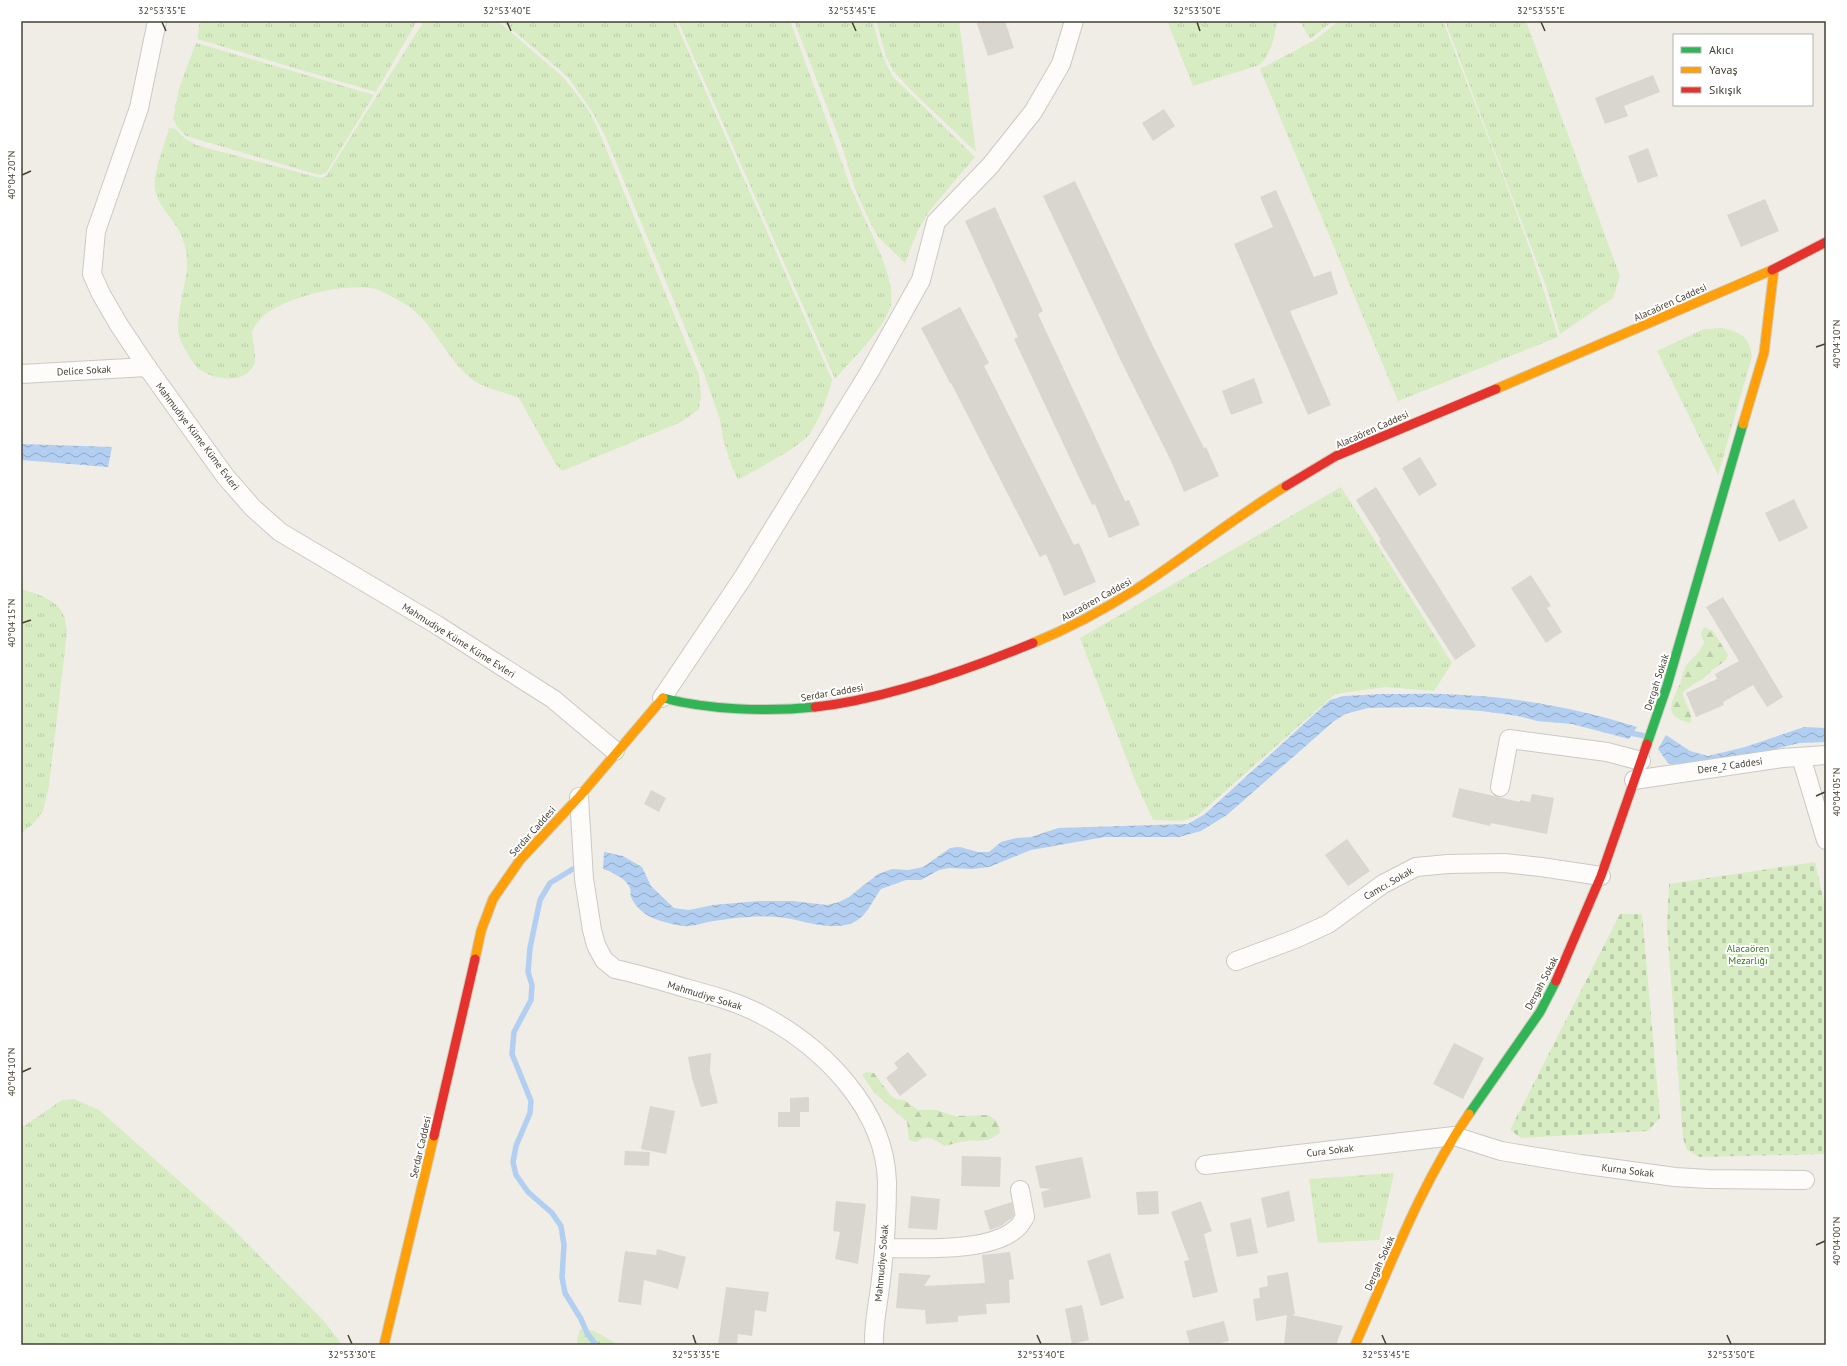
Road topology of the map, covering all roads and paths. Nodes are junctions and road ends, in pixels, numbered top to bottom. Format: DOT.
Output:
graph roads {
  1 [pos="157,21"];
  2 [pos="1074,21"];
  3 [pos="1826,242"];
  4 [pos="1774,269"];
  5 [pos="147,367"];
  6 [pos="21,374"];
  7 [pos="1004,655"];
  8 [pos="662,698"];
  9 [pos="615,751"];
  10 [pos="1826,755"];
  11 [pos="1801,757"];
  12 [pos="1642,758"];
  13 [pos="1634,780"];
  14 [pos="1500,787"];
  15 [pos="579,797"];
  16 [pos="1826,840"];
  17 [pos="1601,876"];
  18 [pos="1236,960"];
  19 [pos="1454,1136"];
  20 [pos="1205,1165"];
  21 [pos="1805,1180"];
  22 [pos="1020,1190"];
  23 [pos="884,1248"];
  24 [pos="384,1345"];
  25 [pos="874,1345"];
  26 [pos="1355,1345"];
  1 -- 5 [label="street, Mahmudiye Küme Küme Evleri"];
  2 -- 8 [label="street"];
  3 -- 4 [label="street, Alacaören Caddesi"];
  4 -- 7 [label="street, Alacaören Caddesi"];
  4 -- 12 [label="street, Dergah Sokak"];
  5 -- 6 [label="street, Delice Sokak"];
  5 -- 9 [label="street, Mahmudiye Küme Küme Evleri"];
  7 -- 8 [label="street, Serdar Caddesi"];
  8 -- 9 [label="street, Serdar Caddesi"];
  9 -- 15 [label="street, Serdar Caddesi"];
  10 -- 11 [label="street, Dere_2 Caddesi"];
  11 -- 13 [label="street, Dere_2 Caddesi"];
  11 -- 16 [label="street"];
  12 -- 13 [label="street, Dergah Sokak"];
  12 -- 14 [label="street"];
  13 -- 17 [label="street, Dergah Sokak"];
  15 -- 23 [label="street, Mahmudiye Sokak"];
  15 -- 24 [label="street, Serdar Caddesi"];
  17 -- 18 [label="street, Camcı. Sokak"];
  17 -- 19 [label="street, Dergah Sokak"];
  19 -- 20 [label="street, Cura Sokak"];
  19 -- 21 [label="street, Kurna Sokak"];
  19 -- 26 [label="street, Dergah Sokak"];
  22 -- 23 [label="street"];
  23 -- 25 [label="street, Mahmudiye Sokak"];
}
